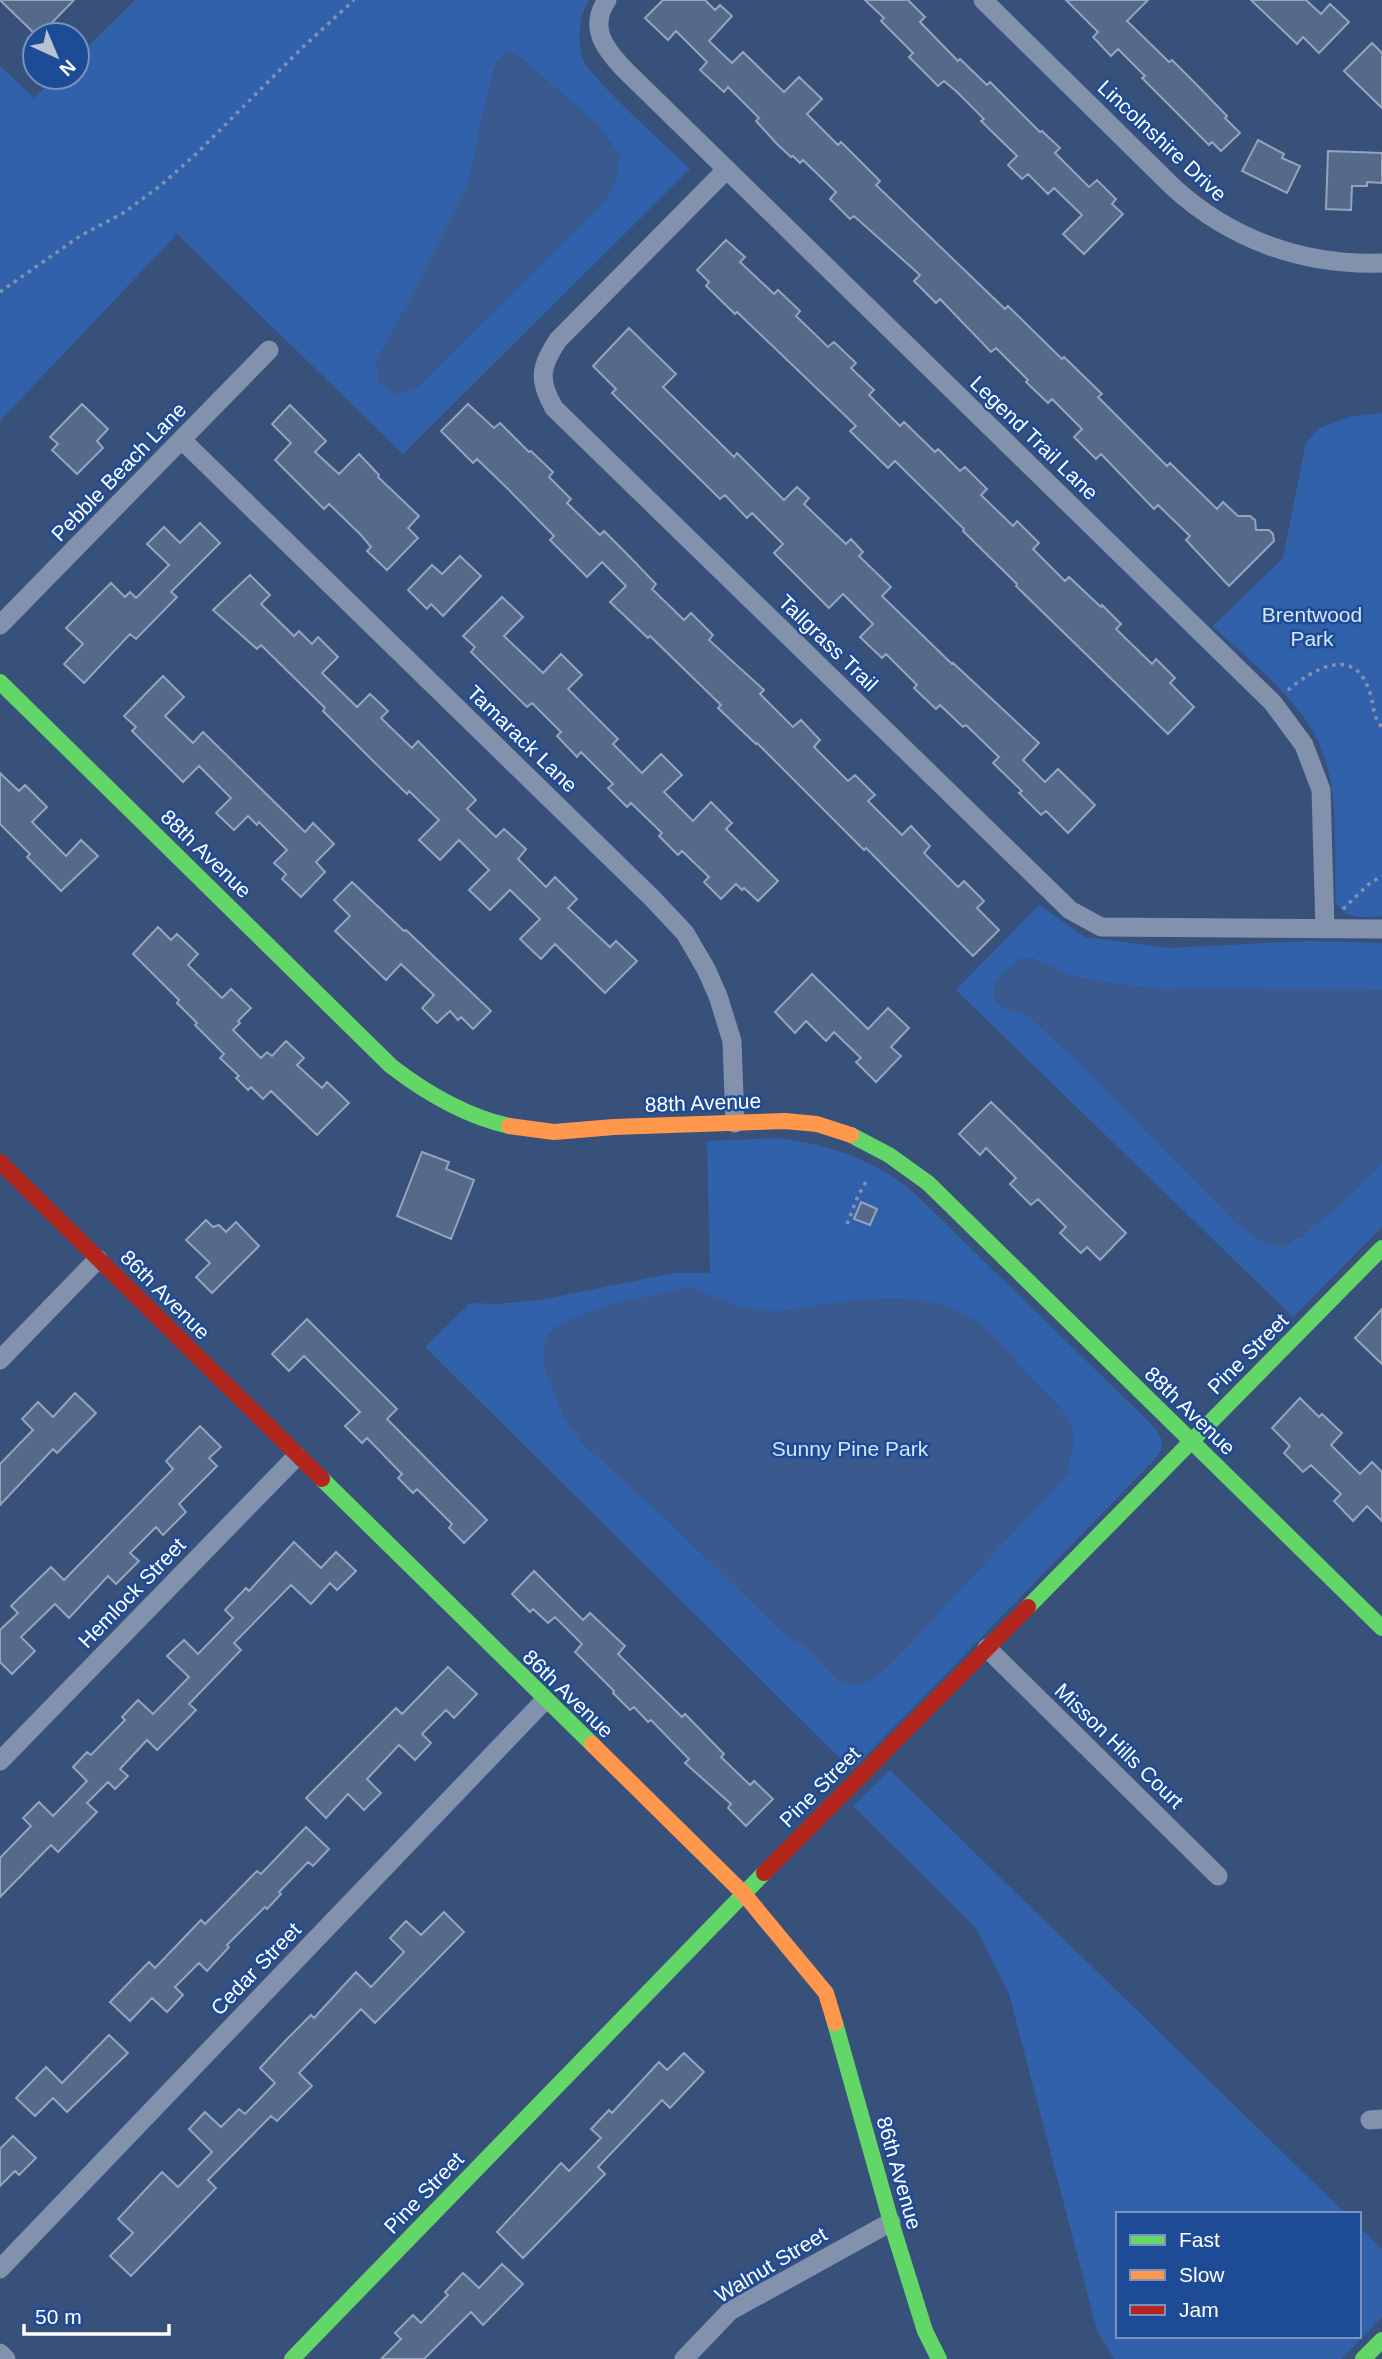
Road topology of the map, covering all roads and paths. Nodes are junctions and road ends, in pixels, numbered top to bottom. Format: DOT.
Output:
graph roads {
  1 [pos="354,0"];
  2 [pos="607,0"];
  3 [pos="983,0"];
  4 [pos="727,169"];
  5 [pos="1382,263"];
  6 [pos="0,292"];
  7 [pos="269,350"];
  8 [pos="182,440"];
  9 [pos="0,625"];
  10 [pos="0,682"];
  11 [pos="1273,703"];
  12 [pos="1382,727"];
  13 [pos="1382,876"];
  14 [pos="1325,929"];
  15 [pos="1382,929"];
  16 [pos="736,1123"];
  17 [pos="0,1162"];
  18 [pos="868,1178"];
  19 [pos="847,1224"];
  20 [pos="1382,1248"];
  21 [pos="98,1259"];
  22 [pos="0,1360"];
  23 [pos="1191,1441"];
  24 [pos="298,1456"];
  25 [pos="1382,1628"];
  26 [pos="988,1648"];
  27 [pos="545,1700"];
  28 [pos="0,1761"];
  29 [pos="1218,1876"];
  30 [pos="744,1894"];
  31 [pos="891,2222"];
  32 [pos="0,2269"];
  33 [pos="1382,2340"];
  34 [pos="0,2353"];
  35 [pos="6,2359"];
  36 [pos="292,2359"];
  37 [pos="684,2359"];
  38 [pos="939,2359"];
  39 [pos="1363,2359"];
  1 -- 6 [label="path"];
  2 -- 4 [label="street, Legend Trail Lane"];
  3 -- 5 [label="street, Lincolnshire Drive"];
  4 -- 11 [label="street, Legend Trail Lane"];
  4 -- 14 [label="street, Tallgrass Trail"];
  7 -- 8 [label="street, Pebble Beach Lane"];
  8 -- 9 [label="street, Pebble Beach Lane"];
  8 -- 16 [label="street, Tamarack Lane"];
  10 -- 16 [label="street, 88th Avenue"];
  11 -- 12 [label="path"];
  11 -- 14 [label="street, Legend Trail Lane"];
  13 -- 14 [label="path"];
  14 -- 15 [label="street, Tallgrass Trail"];
  16 -- 23 [label="street, 88th Avenue"];
  17 -- 21 [label="street, 86th Avenue"];
  18 -- 19 [label="path"];
  20 -- 23 [label="street, Pine Street"];
  21 -- 22 [label="street"];
  21 -- 24 [label="street, 86th Avenue"];
  23 -- 25 [label="street, 88th Avenue"];
  23 -- 26 [label="street, Pine Street"];
  24 -- 27 [label="street, 86th Avenue"];
  24 -- 28 [label="street, Hemlock Street"];
  26 -- 29 [label="street, Misson Hills Court"];
  26 -- 30 [label="street, Pine Street"];
  27 -- 30 [label="street, 86th Avenue"];
  27 -- 32 [label="street, Cedar Street"];
  30 -- 31 [label="street, 86th Avenue"];
  30 -- 36 [label="street, Pine Street"];
  31 -- 37 [label="street, Walnut Street"];
  31 -- 38 [label="street, 86th Avenue"];
  33 -- 39 [label="street"];
  34 -- 35 [label="street"];
}
